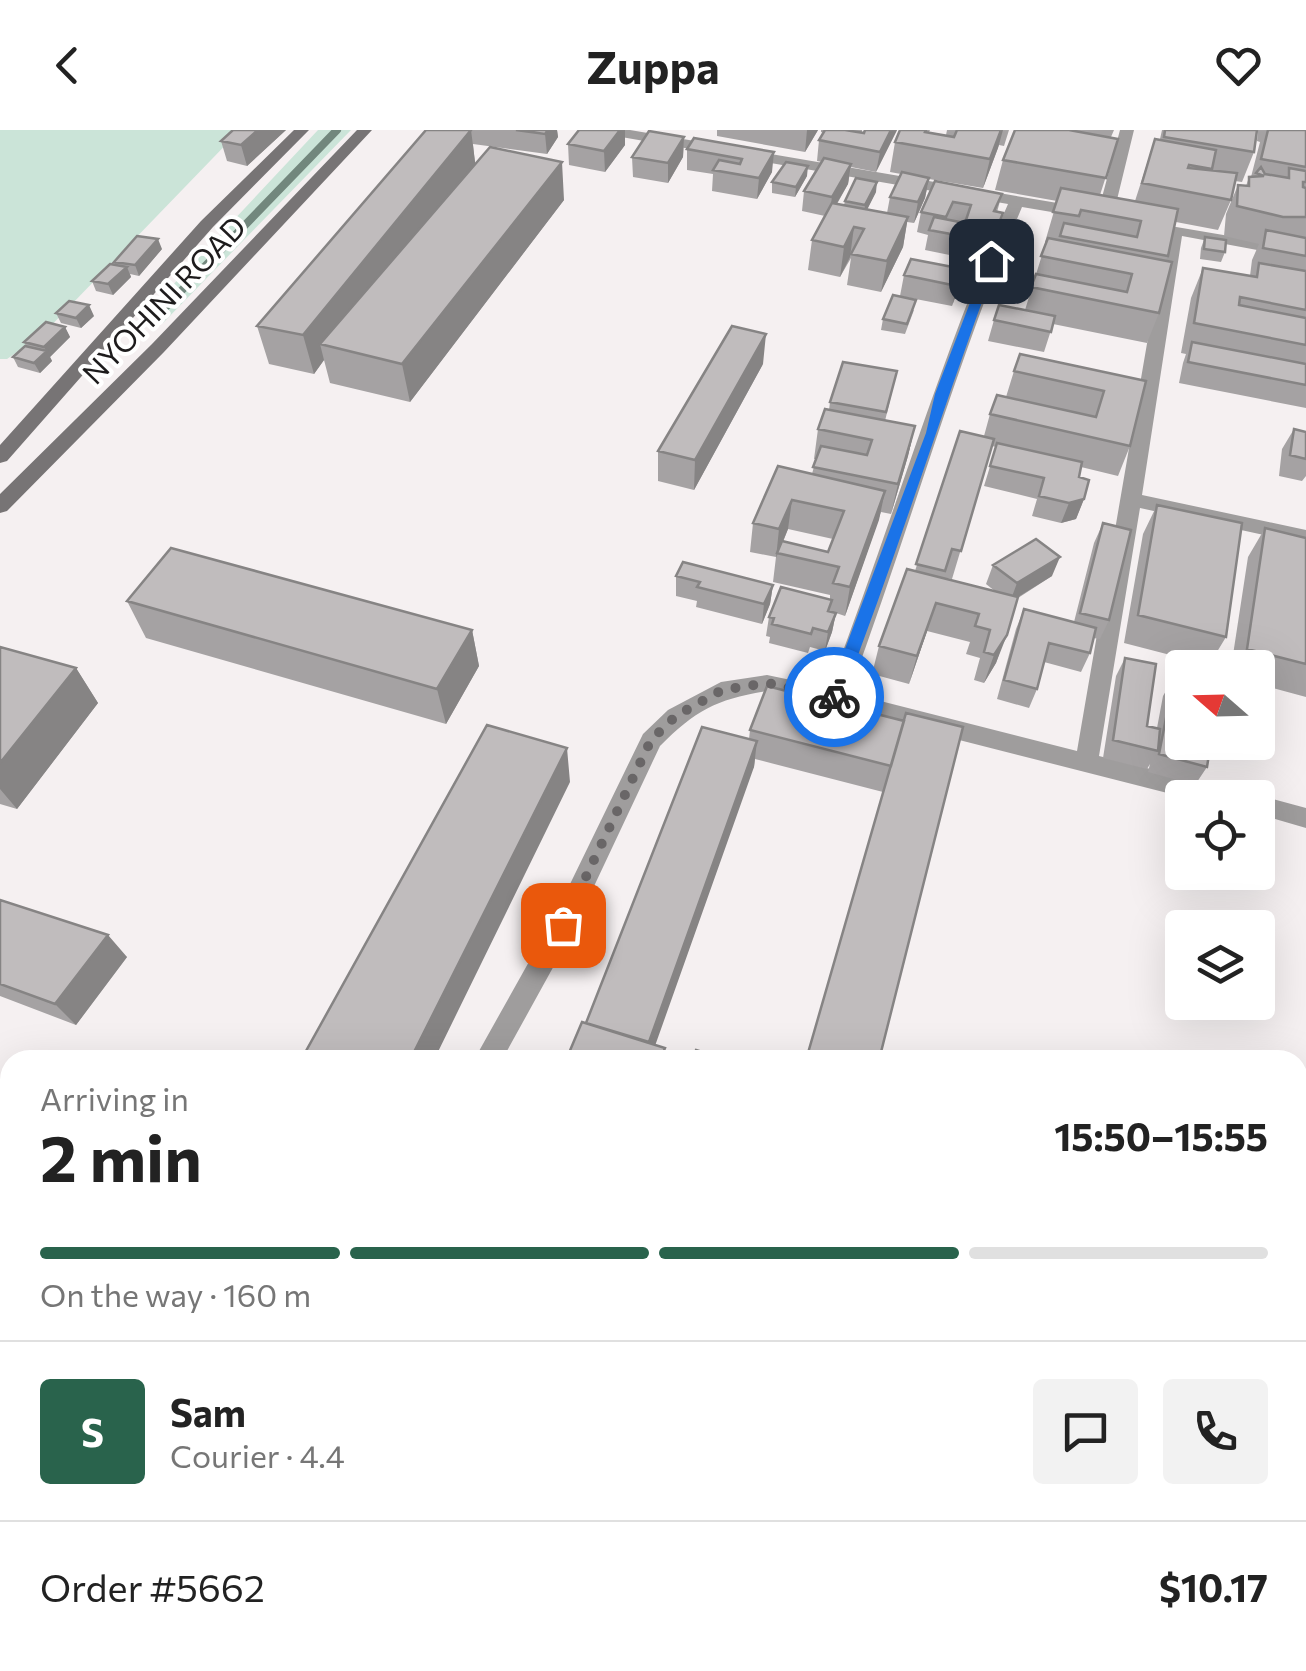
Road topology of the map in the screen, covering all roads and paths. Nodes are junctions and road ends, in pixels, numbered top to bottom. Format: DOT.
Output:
graph roads {
  1 [pos="302,130"];
  2 [pos="365,130"];
  3 [pos="604,130"];
  4 [pos="1126,130"];
  5 [pos="686,136"];
  6 [pos="1017,201"];
  7 [pos="1105,216"];
  8 [pos="1175,229"];
  9 [pos="1306,254"];
  10 [pos="0,457"];
  11 [pos="1133,500"];
  12 [pos="0,506"];
  13 [pos="1306,536"];
  14 [pos="836,698"];
  15 [pos="1086,762"];
  16 [pos="1165,782"];
  17 [pos="1275,810"];
  18 [pos="1306,818"];
  19 [pos="492,1050"];
  1 -- 10 [label="main road, NYOHINI ROAD"];
  2 -- 12 [label="main road, NYOHINI ROAD"];
  3 -- 5 [label="street"];
  4 -- 7 [label="street"];
  5 -- 6 [label="street"];
  6 -- 7 [label="street"];
  6 -- 14 [label="street"];
  7 -- 8 [label="street"];
  8 -- 9 [label="street"];
  8 -- 11 [label="street"];
  11 -- 13 [label="street"];
  11 -- 15 [label="street"];
  14 -- 15 [label="street"];
  14 -- 19 [label="street"];
  15 -- 16 [label="street"];
  17 -- 18 [label="street"];
}
